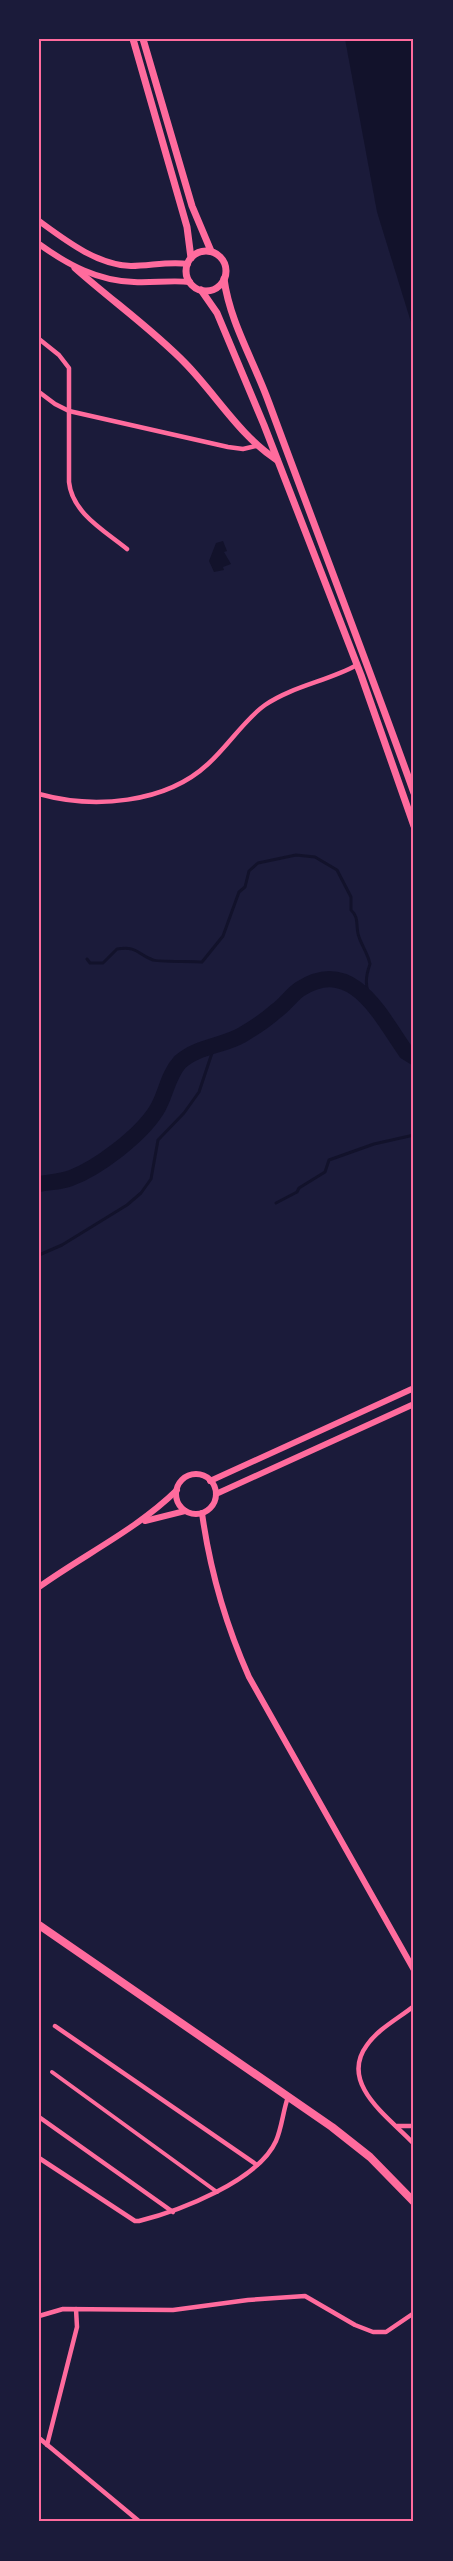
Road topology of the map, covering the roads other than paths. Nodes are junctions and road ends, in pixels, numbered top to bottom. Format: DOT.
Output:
graph roads {
  1 [pos="133,39"];
  2 [pos="143,39"];
  3 [pos="39,221"];
  4 [pos="39,244"];
  5 [pos="211,251"];
  6 [pos="189,261"];
  7 [pos="75,268"];
  8 [pos="224,279"];
  9 [pos="190,282"];
  10 [pos="201,290"];
  11 [pos="39,339"];
  12 [pos="39,392"];
  13 [pos="69,411"];
  14 [pos="256,446"];
  15 [pos="277,460"];
  16 [pos="127,549"];
  17 [pos="357,665"];
  18 [pos="414,792"];
  19 [pos="39,794"];
  20 [pos="414,826"];
  21 [pos="414,1388"];
  22 [pos="414,1404"];
  23 [pos="210,1480"];
  24 [pos="177,1490"];
  25 [pos="216,1494"];
  26 [pos="185,1511"];
  27 [pos="202,1513"];
  28 [pos="138,1524"];
  29 [pos="39,1587"];
  30 [pos="39,1925"];
  31 [pos="414,1970"];
  32 [pos="414,2006"];
  33 [pos="55,2026"];
  34 [pos="52,2072"];
  35 [pos="288,2097"];
  36 [pos="39,2117"];
  37 [pos="398,2126"];
  38 [pos="414,2126"];
  39 [pos="414,2144"];
  40 [pos="39,2158"];
  41 [pos="257,2165"];
  42 [pos="217,2192"];
  43 [pos="414,2202"];
  44 [pos="173,2212"];
  45 [pos="76,2309"];
  46 [pos="414,2313"];
  47 [pos="39,2316"];
  48 [pos="39,2438"];
  49 [pos="47,2445"];
  50 [pos="140,2522"];
  1 -- 6 [label="main road"];
  2 -- 5 [label="main road"];
  3 -- 6 [label="street"];
  4 -- 7 [label="street"];
  5 -- 6 [label="main road"];
  5 -- 8 [label="main road"];
  6 -- 9 [label="main road"];
  7 -- 9 [label="street"];
  7 -- 14 [label="main road"];
  8 -- 10 [label="main road"];
  8 -- 18 [label="main road"];
  9 -- 10 [label="main road"];
  10 -- 15 [label="main road"];
  11 -- 13 [label="street"];
  12 -- 13 [label="street"];
  13 -- 14 [label="street"];
  13 -- 16 [label="street"];
  14 -- 15 [label="main road"];
  15 -- 17 [label="main road"];
  17 -- 19 [label="street"];
  17 -- 20 [label="main road"];
  21 -- 23 [label="street"];
  22 -- 25 [label="street"];
  23 -- 24 [label="street"];
  23 -- 25 [label="street"];
  24 -- 26 [label="street"];
  24 -- 28 [label="street"];
  25 -- 27 [label="street"];
  26 -- 27 [label="street"];
  26 -- 28 [label="street"];
  27 -- 31 [label="street"];
  28 -- 29 [label="street"];
  30 -- 35 [label="main road"];
  32 -- 37 [label="street"];
  33 -- 41 [label="street"];
  34 -- 42 [label="street"];
  35 -- 41 [label="street"];
  35 -- 43 [label="main road"];
  36 -- 44 [label="street"];
  37 -- 38 [label="street"];
  37 -- 39 [label="street"];
  40 -- 44 [label="street"];
  41 -- 42 [label="street"];
  42 -- 44 [label="street"];
  45 -- 46 [label="street"];
  45 -- 47 [label="street"];
  45 -- 49 [label="street"];
  48 -- 49 [label="street"];
  49 -- 50 [label="street"];
}
